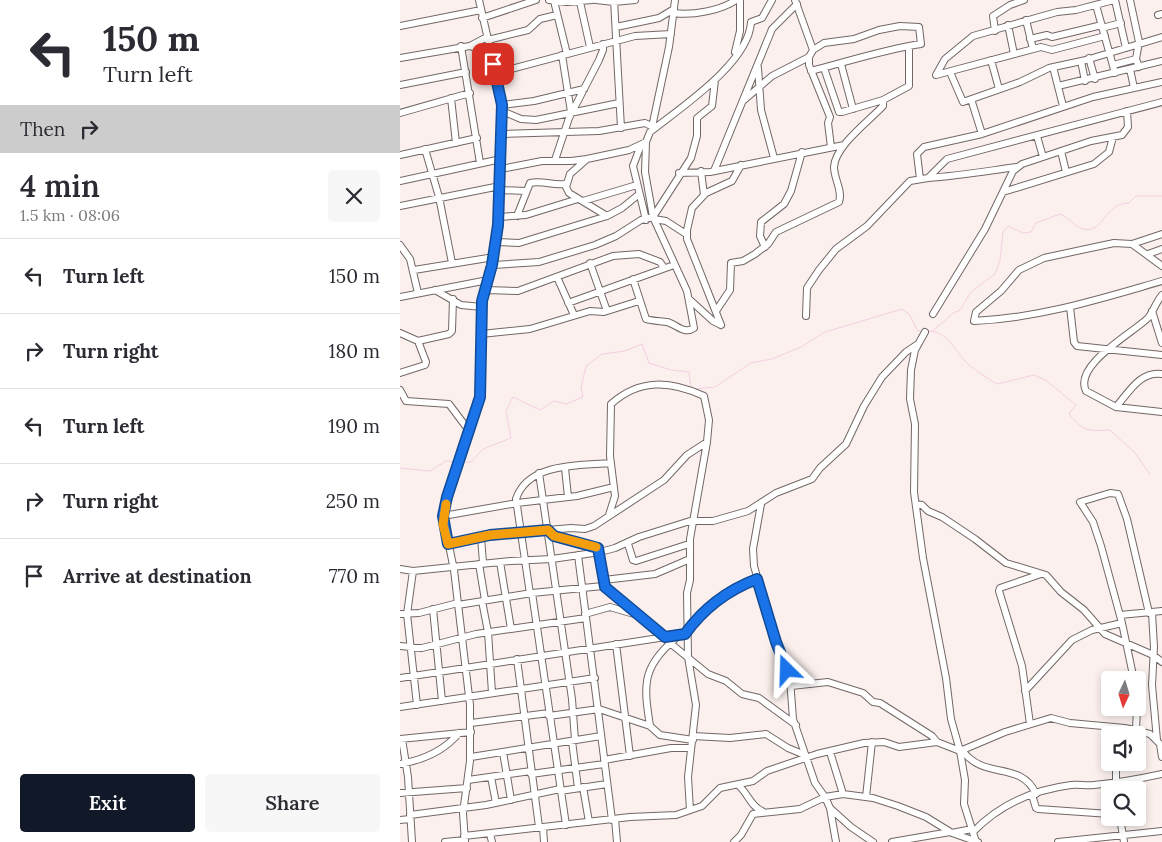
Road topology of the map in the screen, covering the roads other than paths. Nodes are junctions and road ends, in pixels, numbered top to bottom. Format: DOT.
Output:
graph roads {
  1 [pos="479,0"];
  2 [pos="536,0"];
  3 [pos="592,0"];
  4 [pos="596,0"];
  5 [pos="635,0"];
  6 [pos="675,0"];
  7 [pos="738,0"];
  8 [pos="772,0"];
  9 [pos="1024,0"];
  10 [pos="1115,0"];
  11 [pos="1130,0"];
  12 [pos="551,1"];
  13 [pos="614,1"];
  14 [pos="580,2"];
  15 [pos="796,2"];
  16 [pos="522,3"];
  17 [pos="1096,5"];
  18 [pos="481,10"];
  19 [pos="674,11"];
  20 [pos="557,15"];
  21 [pos="482,18"];
  22 [pos="1026,20"];
  23 [pos="1121,23"];
  24 [pos="1008,25"];
  25 [pos="400,26"];
  26 [pos="616,27"];
  27 [pos="1102,27"];
  28 [pos="995,31"];
  29 [pos="671,34"];
  30 [pos="1105,36"];
  31 [pos="1162,37"];
  32 [pos="487,38"];
  33 [pos="1030,39"];
  34 [pos="616,41"];
  35 [pos="602,44"];
  36 [pos="1138,45"];
  37 [pos="461,46"];
  38 [pos="470,46"];
  39 [pos="909,46"];
  40 [pos="590,47"];
  41 [pos="1126,48"];
  42 [pos="1033,49"];
  43 [pos="813,50"];
  44 [pos="1109,53"];
  45 [pos="491,54"];
  46 [pos="564,54"];
  47 [pos="1014,54"];
  48 [pos="735,56"];
  49 [pos="808,57"];
  50 [pos="400,58"];
  51 [pos="1089,58"];
  52 [pos="1136,59"];
  53 [pos="991,60"];
  54 [pos="1081,61"];
  55 [pos="1162,61"];
  56 [pos="841,64"];
  57 [pos="1113,65"];
  58 [pos="758,67"];
  59 [pos="1053,67"];
  60 [pos="1138,67"];
  61 [pos="824,68"];
  62 [pos="1130,69"];
  63 [pos="811,71"];
  64 [pos="466,72"];
  65 [pos="950,72"];
  66 [pos="496,73"];
  67 [pos="1115,73"];
  68 [pos="1095,79"];
  69 [pos="715,80"];
  70 [pos="1086,81"];
  71 [pos="1162,82"];
  72 [pos="400,85"];
  73 [pos="1058,86"];
  74 [pos="760,87"];
  75 [pos="1134,88"];
  76 [pos="584,89"];
  77 [pos="1000,89"];
  78 [pos="470,94"];
  79 [pos="569,94"];
  80 [pos="451,98"];
  81 [pos="971,99"];
  82 [pos="744,100"];
  83 [pos="883,100"];
  84 [pos="1162,102"];
  85 [pos="619,104"];
  86 [pos="1063,106"];
  87 [pos="502,108"];
  88 [pos="853,109"];
  89 [pos="1126,111"];
  90 [pos="400,112"];
  91 [pos="572,114"];
  92 [pos="621,128"];
  93 [pos="653,128"];
  94 [pos="564,133"];
  95 [pos="502,134"];
  96 [pos="982,134"];
  97 [pos="1038,136"];
  98 [pos="1113,137"];
  99 [pos="477,138"];
  100 [pos="456,143"];
  101 [pos="644,143"];
  102 [pos="844,145"];
  103 [pos="830,147"];
  104 [pos="425,149"];
  105 [pos="1061,151"];
  106 [pos="802,152"];
  107 [pos="400,155"];
  108 [pos="1043,157"];
  109 [pos="774,158"];
  110 [pos="501,159"];
  111 [pos="587,159"];
  112 [pos="556,160"];
  113 [pos="480,163"];
  114 [pos="741,165"];
  115 [pos="1017,167"];
  116 [pos="501,169"];
  117 [pos="702,171"];
  118 [pos="714,171"];
  119 [pos="1066,172"];
  120 [pos="679,173"];
  121 [pos="430,174"];
  122 [pos="928,178"];
  123 [pos="920,179"];
  124 [pos="400,181"];
  125 [pos="565,184"];
  126 [pos="637,185"];
  127 [pos="500,188"];
  128 [pos="526,191"];
  129 [pos="1004,192"];
  130 [pos="638,194"];
  131 [pos="704,195"];
  132 [pos="439,197"];
  133 [pos="580,200"];
  134 [pos="400,206"];
  135 [pos="517,216"];
  136 [pos="607,216"];
  137 [pos="499,218"];
  138 [pos="654,218"];
  139 [pos="646,220"];
  140 [pos="686,234"];
  141 [pos="1162,234"];
  142 [pos="496,242"];
  143 [pos="1132,244"];
  144 [pos="400,245"];
  145 [pos="765,247"];
  146 [pos="1162,250"];
  147 [pos="1148,254"];
  148 [pos="494,257"];
  149 [pos="452,263"];
  150 [pos="590,263"];
  151 [pos="492,265"];
  152 [pos="674,265"];
  153 [pos="1162,266"];
  154 [pos="664,268"];
  155 [pos="414,270"];
  156 [pos="557,277"];
  157 [pos="633,279"];
  158 [pos="488,280"];
  159 [pos="1162,281"];
  160 [pos="434,290"];
  161 [pos="485,290"];
  162 [pos="599,290"];
  163 [pos="418,292"];
  164 [pos="1162,295"];
  165 [pos="400,297"];
  166 [pos="452,299"];
  167 [pos="690,300"];
  168 [pos="639,301"];
  169 [pos="568,303"];
  170 [pos="482,307"];
  171 [pos="1070,307"];
  172 [pos="608,311"];
  173 [pos="1152,311"];
  174 [pos="716,312"];
  175 [pos="933,314"];
  176 [pos="574,315"];
  177 [pos="806,316"];
  178 [pos="925,332"];
  179 [pos="400,333"];
  180 [pos="481,334"];
  181 [pos="418,341"];
  182 [pos="1162,343"];
  183 [pos="918,344"];
  184 [pos="1106,350"];
  185 [pos="1162,355"];
  186 [pos="400,373"];
  187 [pos="1162,374"];
  188 [pos="400,390"];
  189 [pos="1116,407"];
  190 [pos="1162,412"];
  191 [pos="470,432"];
  192 [pos="707,442"];
  193 [pos="611,463"];
  194 [pos="565,468"];
  195 [pos="539,473"];
  196 [pos="614,487"];
  197 [pos="568,497"];
  198 [pos="544,500"];
  199 [pos="517,503"];
  200 [pos="761,504"];
  201 [pos="916,504"];
  202 [pos="609,515"];
  203 [pos="443,516"];
  204 [pos="694,522"];
  205 [pos="522,532"];
  206 [pos="548,532"];
  207 [pos="481,537"];
  208 [pos="448,544"];
  209 [pos="628,544"];
  210 [pos="689,544"];
  211 [pos="600,552"];
  212 [pos="578,555"];
  213 [pos="690,558"];
  214 [pos="552,559"];
  215 [pos="526,560"];
  216 [pos="500,562"];
  217 [pos="481,564"];
  218 [pos="453,566"];
  219 [pos="400,569"];
  220 [pos="413,571"];
  221 [pos="1042,573"];
  222 [pos="757,579"];
  223 [pos="604,580"];
  224 [pos="605,587"];
  225 [pos="582,588"];
  226 [pos="555,591"];
  227 [pos="531,594"];
  228 [pos="505,597"];
  229 [pos="483,600"];
  230 [pos="458,604"];
  231 [pos="433,610"];
  232 [pos="1162,611"];
  233 [pos="1150,613"];
  234 [pos="404,614"];
  235 [pos="586,616"];
  236 [pos="638,616"];
  237 [pos="1121,619"];
  238 [pos="560,622"];
  239 [pos="536,625"];
  240 [pos="1100,628"];
  241 [pos="511,629"];
  242 [pos="688,631"];
  243 [pos="488,632"];
  244 [pos="681,634"];
  245 [pos="462,637"];
  246 [pos="665,637"];
  247 [pos="671,642"];
  248 [pos="437,644"];
  249 [pos="616,644"];
  250 [pos="1126,644"];
  251 [pos="400,646"];
  252 [pos="410,646"];
  253 [pos="590,648"];
  254 [pos="565,652"];
  255 [pos="1153,655"];
  256 [pos="540,656"];
  257 [pos="688,657"];
  258 [pos="517,659"];
  259 [pos="1162,662"];
  260 [pos="490,663"];
  261 [pos="466,666"];
  262 [pos="1132,671"];
  263 [pos="439,672"];
  264 [pos="414,676"];
  265 [pos="400,678"];
  266 [pos="595,678"];
  267 [pos="569,681"];
  268 [pos="544,684"];
  269 [pos="792,686"];
  270 [pos="521,688"];
  271 [pos="1025,690"];
  272 [pos="492,693"];
  273 [pos="470,697"];
  274 [pos="442,701"];
  275 [pos="417,705"];
  276 [pos="400,706"];
  277 [pos="599,709"];
  278 [pos="573,713"];
  279 [pos="549,714"];
  280 [pos="524,717"];
  281 [pos="625,717"];
  282 [pos="471,723"];
  283 [pos="1030,724"];
  284 [pos="796,725"];
  285 [pos="650,726"];
  286 [pos="1101,727"];
  287 [pos="471,732"];
  288 [pos="459,733"];
  289 [pos="1146,733"];
  290 [pos="601,736"];
  291 [pos="693,738"];
  292 [pos="401,739"];
  293 [pos="574,740"];
  294 [pos="1156,740"];
  295 [pos="872,742"];
  296 [pos="937,742"];
  297 [pos="553,743"];
  298 [pos="528,748"];
  299 [pos="691,748"];
  300 [pos="961,750"];
  301 [pos="503,752"];
  302 [pos="830,752"];
  303 [pos="630,756"];
  304 [pos="471,757"];
  305 [pos="805,757"];
  306 [pos="1162,757"];
  307 [pos="604,762"];
  308 [pos="403,763"];
  309 [pos="576,767"];
  310 [pos="557,770"];
  311 [pos="531,772"];
  312 [pos="507,774"];
  313 [pos="1162,774"];
  314 [pos="491,776"];
  315 [pos="468,780"];
  316 [pos="1135,781"];
  317 [pos="607,784"];
  318 [pos="1101,785"];
  319 [pos="738,786"];
  320 [pos="580,787"];
  321 [pos="467,788"];
  322 [pos="560,790"];
  323 [pos="408,792"];
  324 [pos="400,793"];
  325 [pos="534,794"];
  326 [pos="843,794"];
  327 [pos="1034,794"];
  328 [pos="825,797"];
  329 [pos="866,797"];
  330 [pos="511,800"];
  331 [pos="496,803"];
  332 [pos="464,807"];
  333 [pos="830,808"];
  334 [pos="690,810"];
  335 [pos="763,811"];
  336 [pos="1101,813"];
  337 [pos="410,817"];
  338 [pos="400,820"];
  339 [pos="614,820"];
  340 [pos="589,822"];
  341 [pos="566,825"];
  342 [pos="1121,826"];
  343 [pos="541,827"];
  344 [pos="1162,830"];
  345 [pos="973,831"];
  346 [pos="951,832"];
  347 [pos="490,834"];
  348 [pos="1122,834"];
  349 [pos="465,839"];
  350 [pos="412,842"];
  351 [pos="445,842"];
  352 [pos="492,842"];
  353 [pos="544,842"];
  354 [pos="617,842"];
  355 [pos="734,842"];
  356 [pos="836,842"];
  357 [pos="873,842"];
  358 [pos="892,842"];
  359 [pos="978,842"];
  360 [pos="1058,842"];
  361 [pos="1124,842"];
  1 -- 18 [label="street"];
  2 -- 16 [label="street"];
  3 -- 14 [label="street"];
  4 -- 13 [label="street"];
  5 -- 13 [label="street"];
  6 -- 19 [label="street"];
  7 -- 19 [label="street"];
  7 -- 48 [label="street"];
  8 -- 48 [label="street"];
  9 -- 28 [label="street"];
  10 -- 17 [label="street"];
  10 -- 23 [label="street"];
  11 -- 36 [label="street"];
  12 -- 14 [label="street"];
  12 -- 20 [label="street"];
  13 -- 26 [label="street"];
  14 -- 40 [label="street"];
  15 -- 43 [label="street"];
  15 -- 58 [label="street"];
  16 -- 21 [label="street"];
  17 -- 22 [label="street"];
  17 -- 27 [label="street"];
  18 -- 21 [label="street"];
  18 -- 25 [label="street"];
  19 -- 26 [label="street"];
  19 -- 29 [label="street"];
  20 -- 32 [label="street"];
  20 -- 46 [label="street"];
  21 -- 32 [label="street"];
  22 -- 24 [label="street"];
  22 -- 33 [label="street"];
  23 -- 27 [label="street"];
  23 -- 41 [label="street"];
  24 -- 28 [label="street"];
  24 -- 47 [label="street"];
  26 -- 34 [label="street"];
  27 -- 30 [label="street"];
  27 -- 33 [label="street"];
  28 -- 65 [label="street"];
  29 -- 34 [label="street"];
  29 -- 93 [label="street"];
  30 -- 42 [label="street"];
  30 -- 44 [label="street"];
  31 -- 36 [label="street"];
  32 -- 38 [label="street"];
  32 -- 45 [label="street"];
  33 -- 42 [label="street"];
  34 -- 35 [label="street"];
  34 -- 85 [label="street"];
  35 -- 40 [label="street"];
  35 -- 76 [label="street"];
  36 -- 41 [label="street"];
  36 -- 52 [label="street"];
  37 -- 38 [label="street"];
  37 -- 50 [label="street"];
  37 -- 64 [label="street"];
  38 -- 45 [label="street"];
  39 -- 43 [label="street"];
  39 -- 56 [label="street"];
  39 -- 83 [label="street"];
  40 -- 46 [label="street"];
  41 -- 44 [label="street"];
  42 -- 47 [label="street"];
  43 -- 49 [label="street"];
  44 -- 51 [label="street"];
  44 -- 57 [label="street"];
  45 -- 66 [label="street"];
  46 -- 66 [label="street"];
  46 -- 79 [label="street"];
  47 -- 53 [label="street"];
  48 -- 69 [label="street"];
  49 -- 63 [label="street"];
  49 -- 74 [label="street"];
  51 -- 54 [label="street"];
  51 -- 68 [label="street"];
  52 -- 57 [label="street"];
  52 -- 60 [label="street"];
  53 -- 65 [label="street"];
  53 -- 77 [label="street"];
  54 -- 59 [label="street"];
  54 -- 70 [label="street"];
  55 -- 60 [label="street"];
  56 -- 61 [label="street"];
  56 -- 88 [label="street"];
  57 -- 67 [label="street"];
  58 -- 74 [label="street"];
  58 -- 82 [label="street"];
  59 -- 73 [label="street"];
  59 -- 77 [label="street"];
  60 -- 62 [label="street"];
  61 -- 63 [label="street"];
  61 -- 88 [label="street"];
  62 -- 67 [label="street"];
  62 -- 75 [label="street"];
  63 -- 103 [label="street"];
  64 -- 72 [label="street"];
  64 -- 78 [label="street"];
  65 -- 81 [label="street"];
  66 -- 87 [label="street"];
  67 -- 68 [label="street"];
  68 -- 70 [label="street"];
  69 -- 93 [label="street"];
  69 -- 120 [label="street"];
  70 -- 73 [label="street"];
  71 -- 75 [label="street"];
  73 -- 86 [label="street"];
  74 -- 82 [label="street"];
  74 -- 109 [label="street"];
  75 -- 86 [label="street"];
  76 -- 79 [label="street"];
  76 -- 91 [label="street"];
  77 -- 81 [label="street"];
  78 -- 80 [label="street"];
  78 -- 99 [label="street"];
  79 -- 87 [label="street"];
  79 -- 91 [label="street"];
  80 -- 90 [label="street"];
  80 -- 100 [label="street"];
  81 -- 96 [label="street"];
  82 -- 118 [label="street"];
  83 -- 88 [label="street"];
  83 -- 102 [label="street"];
  84 -- 89 [label="street"];
  85 -- 91 [label="street"];
  85 -- 92 [label="street"];
  86 -- 96 [label="street"];
  87 -- 91 [label="street"];
  87 -- 95 [label="street"];
  89 -- 97 [label="street"];
  89 -- 98 [label="street"];
  91 -- 94 [label="street"];
  92 -- 93 [label="street"];
  92 -- 94 [label="street"];
  93 -- 101 [label="street"];
  94 -- 95 [label="street"];
  94 -- 112 [label="street"];
  95 -- 110 [label="street"];
  96 -- 123 [label="street"];
  97 -- 108 [label="street"];
  97 -- 122 [label="street"];
  98 -- 105 [label="street"];
  98 -- 119 [label="street"];
  99 -- 100 [label="street"];
  99 -- 113 [label="street"];
  100 -- 104 [label="street"];
  101 -- 111 [label="street"];
  101 -- 126 [label="street"];
  101 -- 138 [label="street"];
  102 -- 103 [label="street"];
  102 -- 145 [label="street"];
  103 -- 106 [label="street"];
  104 -- 107 [label="street"];
  104 -- 121 [label="street"];
  105 -- 108 [label="street"];
  105 -- 119 [label="street"];
  106 -- 109 [label="street"];
  106 -- 145 [label="street"];
  108 -- 115 [label="street"];
  109 -- 114 [label="street"];
  110 -- 113 [label="street"];
  110 -- 116 [label="street"];
  111 -- 112 [label="street"];
  111 -- 125 [label="street"];
  112 -- 116 [label="street"];
  113 -- 121 [label="street"];
  114 -- 118 [label="street"];
  114 -- 131 [label="street"];
  115 -- 122 [label="street"];
  115 -- 129 [label="street"];
  116 -- 127 [label="street"];
  117 -- 118 [label="street"];
  117 -- 120 [label="street"];
  117 -- 131 [label="street"];
  119 -- 129 [label="street"];
  120 -- 138 [label="street"];
  121 -- 124 [label="street"];
  121 -- 132 [label="street"];
  122 -- 123 [label="street"];
  123 -- 177 [label="street"];
  125 -- 128 [label="street"];
  125 -- 133 [label="street"];
  126 -- 130 [label="street"];
  126 -- 133 [label="street"];
  127 -- 128 [label="street"];
  127 -- 132 [label="street"];
  127 -- 137 [label="street"];
  128 -- 135 [label="street"];
  129 -- 175 [label="street"];
  130 -- 136 [label="street"];
  130 -- 139 [label="street"];
  131 -- 140 [label="street"];
  132 -- 134 [label="street"];
  132 -- 149 [label="street"];
  133 -- 135 [label="street"];
  133 -- 136 [label="street"];
  135 -- 137 [label="street"];
  136 -- 142 [label="street"];
  137 -- 142 [label="street"];
  138 -- 139 [label="street"];
  138 -- 140 [label="street"];
  138 -- 152 [label="street"];
  139 -- 151 [label="street"];
  140 -- 174 [label="street"];
  141 -- 143 [label="street"];
  142 -- 148 [label="street"];
  143 -- 147 [label="street"];
  143 -- 171 [label="street"];
  144 -- 155 [label="street"];
  145 -- 174 [label="street"];
  146 -- 147 [label="street"];
  147 -- 153 [label="street"];
  148 -- 149 [label="street"];
  148 -- 151 [label="street"];
  149 -- 155 [label="street"];
  150 -- 154 [label="street"];
  150 -- 156 [label="street"];
  150 -- 162 [label="street"];
  151 -- 158 [label="street"];
  152 -- 154 [label="street"];
  152 -- 167 [label="street"];
  154 -- 157 [label="street"];
  155 -- 163 [label="street"];
  156 -- 161 [label="street"];
  156 -- 169 [label="street"];
  157 -- 162 [label="street"];
  157 -- 168 [label="street"];
  158 -- 160 [label="street"];
  158 -- 161 [label="street"];
  159 -- 171 [label="street"];
  160 -- 163 [label="street"];
  160 -- 166 [label="street"];
  161 -- 170 [label="street"];
  162 -- 169 [label="street"];
  162 -- 172 [label="street"];
  163 -- 165 [label="street"];
  164 -- 173 [label="street"];
  166 -- 170 [label="street"];
  166 -- 181 [label="street"];
  167 -- 168 [label="street"];
  167 -- 174 [label="street"];
  168 -- 172 [label="street"];
  169 -- 176 [label="street"];
  170 -- 180 [label="street"];
  171 -- 184 [label="street"];
  172 -- 176 [label="street"];
  173 -- 182 [label="street"];
  173 -- 184 [label="street"];
  176 -- 180 [label="street"];
  178 -- 183 [label="street"];
  179 -- 181 [label="street"];
  180 -- 191 [label="street"];
  181 -- 186 [label="street"];
  183 -- 200 [label="street"];
  183 -- 201 [label="street"];
  184 -- 185 [label="street"];
  184 -- 189 [label="street"];
  187 -- 189 [label="street"];
  188 -- 191 [label="street"];
  189 -- 190 [label="street"];
  191 -- 203 [label="street"];
  192 -- 193 [label="street"];
  192 -- 202 [label="street"];
  192 -- 204 [label="street"];
  193 -- 194 [label="street"];
  193 -- 196 [label="street"];
  194 -- 195 [label="street"];
  194 -- 197 [label="street"];
  195 -- 198 [label="street"];
  195 -- 199 [label="street"];
  196 -- 197 [label="street"];
  196 -- 202 [label="street"];
  197 -- 198 [label="street"];
  198 -- 199 [label="street"];
  198 -- 206 [label="street"];
  199 -- 203 [label="street"];
  199 -- 205 [label="street"];
  200 -- 204 [label="street"];
  200 -- 222 [label="street"];
  201 -- 221 [label="street"];
  201 -- 300 [label="street"];
  202 -- 206 [label="street"];
  203 -- 208 [label="street"];
  204 -- 209 [label="street"];
  204 -- 210 [label="street"];
  205 -- 206 [label="street"];
  205 -- 207 [label="street"];
  205 -- 215 [label="street"];
  206 -- 211 [label="street"];
  206 -- 214 [label="street"];
  207 -- 208 [label="street"];
  207 -- 217 [label="street"];
  208 -- 218 [label="street"];
  209 -- 210 [label="street"];
  209 -- 211 [label="street"];
  210 -- 213 [label="street"];
  211 -- 212 [label="street"];
  211 -- 223 [label="street"];
  212 -- 214 [label="street"];
  212 -- 225 [label="street"];
  213 -- 223 [label="street"];
  213 -- 242 [label="street"];
  214 -- 215 [label="street"];
  214 -- 226 [label="street"];
  215 -- 216 [label="street"];
  215 -- 227 [label="street"];
  216 -- 217 [label="street"];
  216 -- 228 [label="street"];
  217 -- 218 [label="street"];
  217 -- 229 [label="street"];
  218 -- 220 [label="street"];
  218 -- 230 [label="street"];
  219 -- 220 [label="street"];
  220 -- 234 [label="street"];
  221 -- 240 [label="street"];
  221 -- 271 [label="street"];
  222 -- 242 [label="street"];
  222 -- 269 [label="street"];
  223 -- 224 [label="street"];
  224 -- 225 [label="street"];
  224 -- 236 [label="street"];
  225 -- 226 [label="street"];
  225 -- 235 [label="street"];
  226 -- 227 [label="street"];
  226 -- 238 [label="street"];
  227 -- 228 [label="street"];
  227 -- 239 [label="street"];
  228 -- 229 [label="street"];
  228 -- 241 [label="street"];
  229 -- 230 [label="street"];
  229 -- 243 [label="street"];
  230 -- 231 [label="street"];
  230 -- 245 [label="street"];
  231 -- 234 [label="street"];
  231 -- 248 [label="street"];
  232 -- 233 [label="street"];
  233 -- 237 [label="street"];
  233 -- 237 [label="street"];
  233 -- 255 [label="street"];
  234 -- 252 [label="street"];
  235 -- 236 [label="street"];
  235 -- 238 [label="street"];
  235 -- 253 [label="street"];
  236 -- 246 [label="street"];
  237 -- 240 [label="street"];
  237 -- 250 [label="street"];
  238 -- 239 [label="street"];
  238 -- 254 [label="street"];
  239 -- 241 [label="street"];
  239 -- 256 [label="street"];
  240 -- 250 [label="street"];
  240 -- 271 [label="street"];
  241 -- 243 [label="street"];
  242 -- 244 [label="street"];
  242 -- 257 [label="street"];
  243 -- 245 [label="street"];
  243 -- 260 [label="street"];
  244 -- 246 [label="street"];
  244 -- 247 [label="street"];
  245 -- 248 [label="street"];
  245 -- 261 [label="street"];
  246 -- 247 [label="street"];
  246 -- 249 [label="street"];
  247 -- 257 [label="street"];
  247 -- 285 [label="street"];
  248 -- 252 [label="street"];
  248 -- 263 [label="street"];
  249 -- 253 [label="street"];
  249 -- 281 [label="street"];
  250 -- 255 [label="street"];
  250 -- 262 [label="street"];
  251 -- 252 [label="street"];
  252 -- 264 [label="street"];
  253 -- 254 [label="street"];
  253 -- 266 [label="street"];
  254 -- 256 [label="street"];
  254 -- 267 [label="street"];
  255 -- 259 [label="street"];
  255 -- 294 [label="street"];
  256 -- 258 [label="street"];
  256 -- 268 [label="street"];
  257 -- 284 [label="street"];
  257 -- 291 [label="street"];
  258 -- 260 [label="street"];
  258 -- 270 [label="street"];
  260 -- 261 [label="street"];
  260 -- 272 [label="street"];
  261 -- 263 [label="street"];
  261 -- 273 [label="street"];
  263 -- 264 [label="street"];
  263 -- 274 [label="street"];
  264 -- 265 [label="street"];
  264 -- 275 [label="street"];
  266 -- 267 [label="street"];
  266 -- 277 [label="street"];
  267 -- 268 [label="street"];
  267 -- 278 [label="street"];
  268 -- 270 [label="street"];
  268 -- 279 [label="street"];
  269 -- 284 [label="street"];
  269 -- 296 [label="street"];
  270 -- 272 [label="street"];
  270 -- 280 [label="street"];
  271 -- 283 [label="street"];
  272 -- 273 [label="street"];
  273 -- 274 [label="street"];
  273 -- 282 [label="street"];
  274 -- 275 [label="street"];
  275 -- 276 [label="street"];
  277 -- 278 [label="street"];
  277 -- 281 [label="street"];
  277 -- 290 [label="street"];
  278 -- 279 [label="street"];
  278 -- 293 [label="street"];
  279 -- 280 [label="street"];
  279 -- 297 [label="street"];
  280 -- 282 [label="street"];
  280 -- 298 [label="street"];
  281 -- 285 [label="street"];
  281 -- 303 [label="street"];
  282 -- 287 [label="street"];
  283 -- 286 [label="street"];
  283 -- 300 [label="street"];
  284 -- 305 [label="street"];
  285 -- 291 [label="street"];
  287 -- 288 [label="street"];
  287 -- 304 [label="street"];
  288 -- 292 [label="street"];
  288 -- 308 [label="street"];
  289 -- 294 [label="street"];
  290 -- 293 [label="street"];
  290 -- 307 [label="street"];
  291 -- 299 [label="street"];
  291 -- 305 [label="street"];
  292 -- 308 [label="street"];
  293 -- 297 [label="street"];
  293 -- 309 [label="street"];
  294 -- 306 [label="street"];
  295 -- 296 [label="street"];
  295 -- 302 [label="street"];
  295 -- 329 [label="street"];
  296 -- 300 [label="street"];
  297 -- 298 [label="street"];
  297 -- 310 [label="street"];
  298 -- 301 [label="street"];
  298 -- 311 [label="street"];
  299 -- 303 [label="street"];
  299 -- 334 [label="street"];
  300 -- 327 [label="street"];
  300 -- 345 [label="street"];
  301 -- 304 [label="street"];
  301 -- 312 [label="street"];
  302 -- 305 [label="street"];
  302 -- 326 [label="street"];
  303 -- 307 [label="street"];
  304 -- 315 [label="street"];
  305 -- 319 [label="street"];
  305 -- 328 [label="street"];
  307 -- 309 [label="street"];
  307 -- 317 [label="street"];
  308 -- 323 [label="street"];
  309 -- 310 [label="street"];
  309 -- 320 [label="street"];
  310 -- 311 [label="street"];
  310 -- 322 [label="street"];
  311 -- 312 [label="street"];
  311 -- 325 [label="street"];
  312 -- 314 [label="street"];
  312 -- 330 [label="street"];
  313 -- 316 [label="street"];
  314 -- 315 [label="street"];
  314 -- 331 [label="street"];
  315 -- 321 [label="street"];
  317 -- 320 [label="street"];
  317 -- 339 [label="street"];
  318 -- 327 [label="street"];
  319 -- 334 [label="street"];
  319 -- 335 [label="street"];
  320 -- 322 [label="street"];
  320 -- 340 [label="street"];
  321 -- 323 [label="street"];
  321 -- 332 [label="street"];
  322 -- 325 [label="street"];
  322 -- 341 [label="street"];
  323 -- 324 [label="street"];
  323 -- 337 [label="street"];
  325 -- 330 [label="street"];
  325 -- 343 [label="street"];
  326 -- 328 [label="street"];
  326 -- 329 [label="street"];
  327 -- 336 [label="street"];
  327 -- 345 [label="street"];
  328 -- 333 [label="street"];
  328 -- 335 [label="street"];
  329 -- 346 [label="street"];
  330 -- 331 [label="street"];
  331 -- 332 [label="street"];
  332 -- 337 [label="street"];
  332 -- 349 [label="street"];
  333 -- 356 [label="street"];
  333 -- 357 [label="street"];
  334 -- 339 [label="street"];
  335 -- 355 [label="street"];
  337 -- 338 [label="street"];
  337 -- 350 [label="street"];
  339 -- 340 [label="street"];
  339 -- 354 [label="street"];
  340 -- 341 [label="street"];
  341 -- 343 [label="street"];
  342 -- 348 [label="street"];
  343 -- 347 [label="street"];
  343 -- 353 [label="street"];
  344 -- 348 [label="street"];
  345 -- 346 [label="street"];
  345 -- 359 [label="street"];
  346 -- 358 [label="street"];
  346 -- 359 [label="street"];
  347 -- 349 [label="street"];
  347 -- 352 [label="street"];
  348 -- 360 [label="street"];
  348 -- 361 [label="street"];
  349 -- 351 [label="street"];
}
